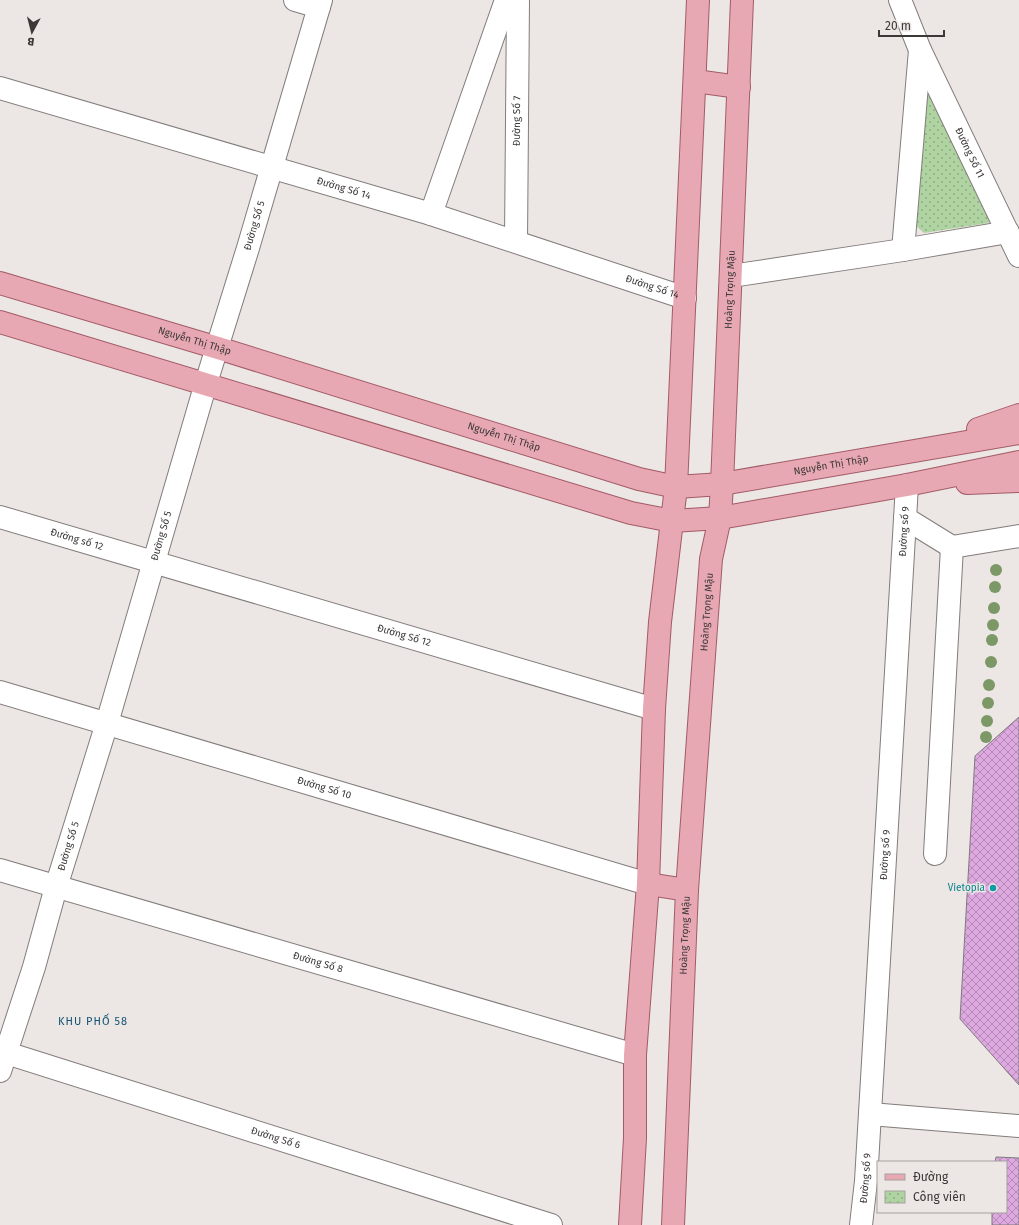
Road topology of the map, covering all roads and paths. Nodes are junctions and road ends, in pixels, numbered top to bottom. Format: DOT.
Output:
graph roads {
  1 [pos="295,0"];
  2 [pos="506,0"];
  3 [pos="518,0"];
  4 [pos="698,0"];
  5 [pos="742,0"];
  6 [pos="900,0"];
  7 [pos="320,4"];
  8 [pos="920,50"];
  9 [pos="695,81"];
  10 [pos="739,87"];
  11 [pos="0,88"];
  12 [pos="273,168"];
  13 [pos="431,214"];
  14 [pos="1008,232"];
  15 [pos="516,241"];
  16 [pos="903,250"];
  17 [pos="1019,256"];
  18 [pos="731,276"];
  19 [pos="0,283"];
  20 [pos="685,298"];
  21 [pos="0,322"];
  22 [pos="218,348"];
  23 [pos="206,383"];
  24 [pos="1019,415"];
  25 [pos="1019,433"];
  26 [pos="904,453"];
  27 [pos="1019,462"];
  28 [pos="1019,481"];
  29 [pos="722,484"];
  30 [pos="907,485"];
  31 [pos="676,487"];
  32 [pos="0,517"];
  33 [pos="720,518"];
  34 [pos="906,518"];
  35 [pos="672,521"];
  36 [pos="1019,536"];
  37 [pos="952,547"];
  38 [pos="153,562"];
  39 [pos="0,692"];
  40 [pos="654,709"];
  41 [pos="106,723"];
  42 [pos="935,854"];
  43 [pos="0,870"];
  44 [pos="648,884"];
  45 [pos="56,887"];
  46 [pos="687,890"];
  47 [pos="635,1055"];
  48 [pos="2,1058"];
  49 [pos="870,1114"];
  50 [pos="1019,1126"];
  51 [pos="551,1225"];
  52 [pos="630,1225"];
  53 [pos="673,1225"];
  54 [pos="861,1225"];
  1 -- 7 [label="street"];
  2 -- 13 [label="street"];
  3 -- 15 [label="street, Đường Số 7"];
  4 -- 9 [label="main road"];
  5 -- 10 [label="main road, Hoàng Trọng Mậu"];
  6 -- 8 [label="street, Đường Số 11"];
  7 -- 12 [label="street, Đường Số 5"];
  8 -- 14 [label="street, Đường Số 11"];
  8 -- 16 [label="street, Đường Số 11"];
  9 -- 10 [label="main road"];
  9 -- 20 [label="main road"];
  10 -- 18 [label="main road, Hoàng Trọng Mậu"];
  11 -- 12 [label="street, Đường Số 14"];
  12 -- 13 [label="street, Đường Số 14"];
  12 -- 22 [label="street, Đường Số 5"];
  13 -- 15 [label="street, Đường Số 14"];
  14 -- 16 [label="street"];
  14 -- 17 [label="street, Đường Số 11"];
  15 -- 20 [label="street, Đường Số 14"];
  16 -- 18 [label="street"];
  18 -- 29 [label="main road, Hoàng Trọng Mậu"];
  19 -- 22 [label="main road, Nguyễn Thị Thập"];
  20 -- 31 [label="main road"];
  21 -- 23 [label="main road"];
  22 -- 23 [label="street, Đường Số 5"];
  22 -- 31 [label="main road, Nguyễn Thị Thập"];
  23 -- 35 [label="main road"];
  23 -- 38 [label="street, Đường Số 5"];
  24 -- 26 [label="main road"];
  25 -- 26 [label="main road, Nguyễn Thị Thập"];
  26 -- 29 [label="main road, Nguyễn Thị Thập"];
  27 -- 30 [label="main road"];
  28 -- 30 [label="main road"];
  29 -- 31 [label="main road, Nguyễn Thị Thập"];
  29 -- 33 [label="main road, Hoàng Trọng Mậu"];
  30 -- 33 [label="main road"];
  30 -- 34 [label="street, Đường số 9"];
  31 -- 35 [label="main road"];
  32 -- 38 [label="street, Đường số 12"];
  33 -- 35 [label="main road"];
  33 -- 46 [label="main road, Hoàng Trọng Mậu"];
  34 -- 37 [label="street"];
  34 -- 49 [label="street, Đường số 9"];
  35 -- 40 [label="main road"];
  36 -- 37 [label="street"];
  37 -- 42 [label="street"];
  38 -- 40 [label="street, Đường Số 12"];
  38 -- 41 [label="street, Đường Số 5"];
  39 -- 41 [label="street, Đường Số 10"];
  40 -- 44 [label="main road"];
  41 -- 44 [label="street, Đường Số 10"];
  41 -- 45 [label="street, Đường Số 5"];
  43 -- 45 [label="street, Đường Số 8"];
  44 -- 46 [label="main road"];
  44 -- 47 [label="main road"];
  45 -- 47 [label="street, Đường Số 8"];
  45 -- 48 [label="street, Đường Số 5"];
  46 -- 53 [label="main road, Hoàng Trọng Mậu"];
  47 -- 52 [label="main road"];
  48 -- 51 [label="street, Đường Số 6"];
  49 -- 50 [label="street"];
  49 -- 54 [label="street, Đường số 9"];
}
